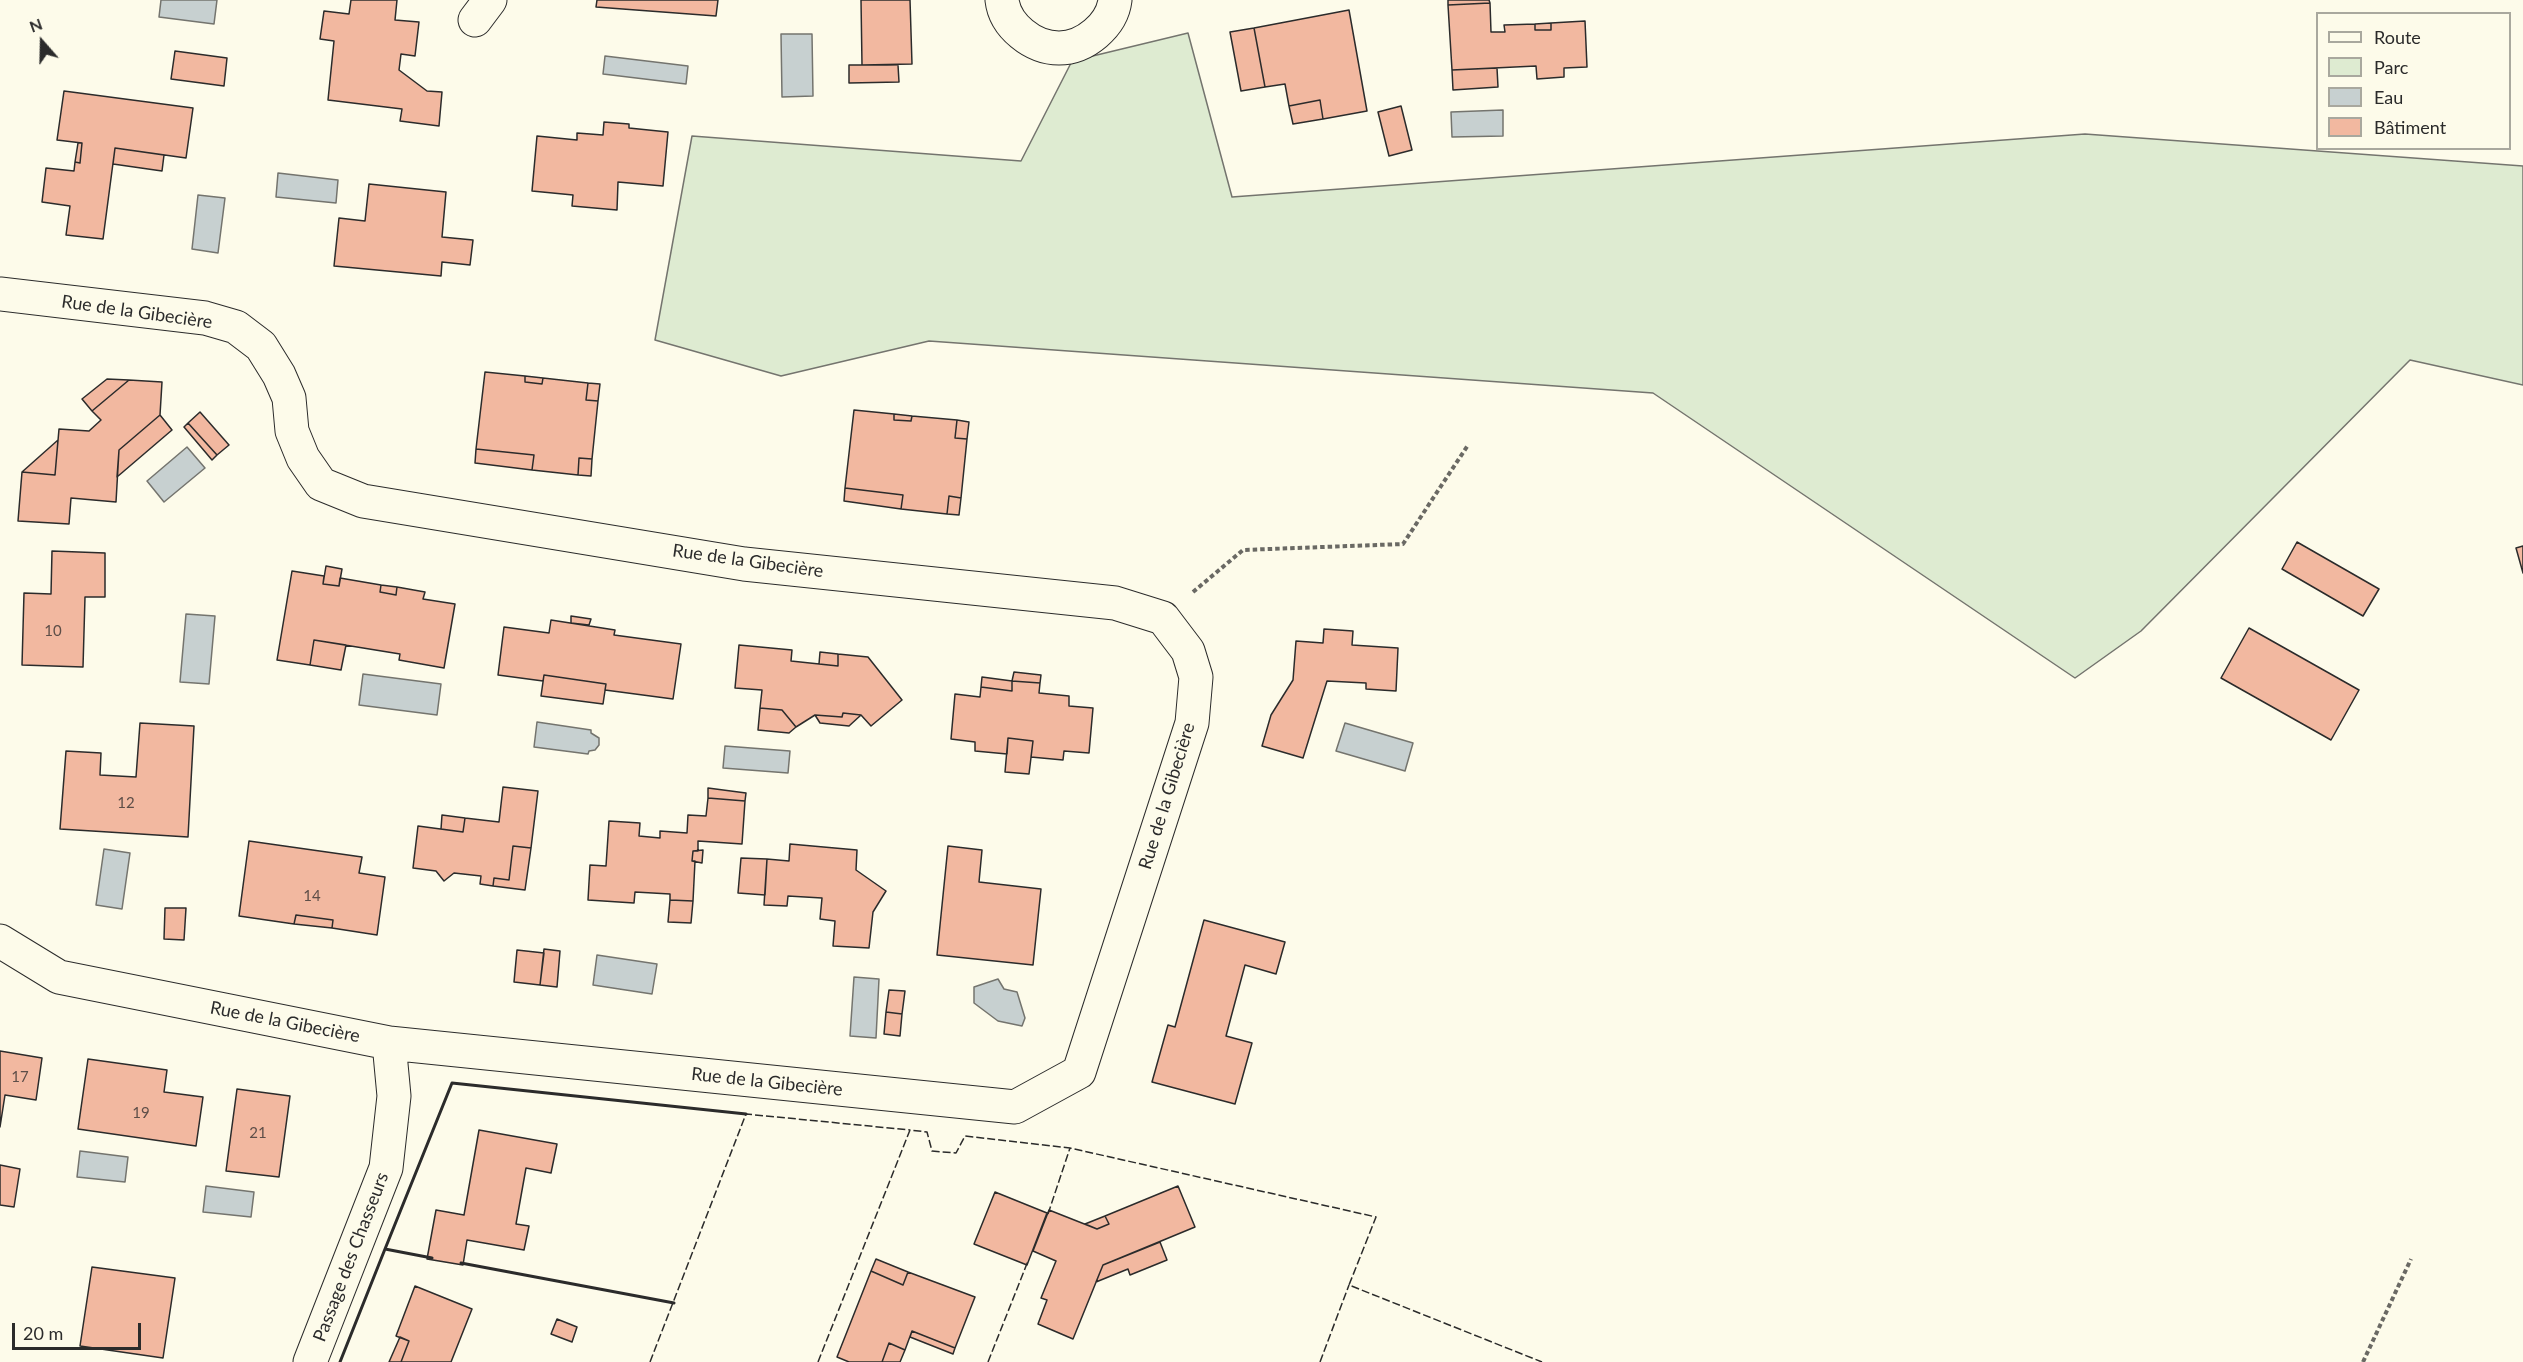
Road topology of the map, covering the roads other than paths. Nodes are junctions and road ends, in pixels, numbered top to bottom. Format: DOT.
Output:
graph roads {
  1 [pos="1002,0"];
  2 [pos="1115,0"];
  3 [pos="0,294"];
  4 [pos="0,941"];
  5 [pos="390,1043"];
  6 [pos="310,1362"];
  1 -- 2 [label="street"];
  3 -- 5 [label="street, Rue de la Gibecière"];
  4 -- 5 [label="street, Rue de la Gibecière"];
  5 -- 6 [label="street, Passage des Chasseurs"];
}
